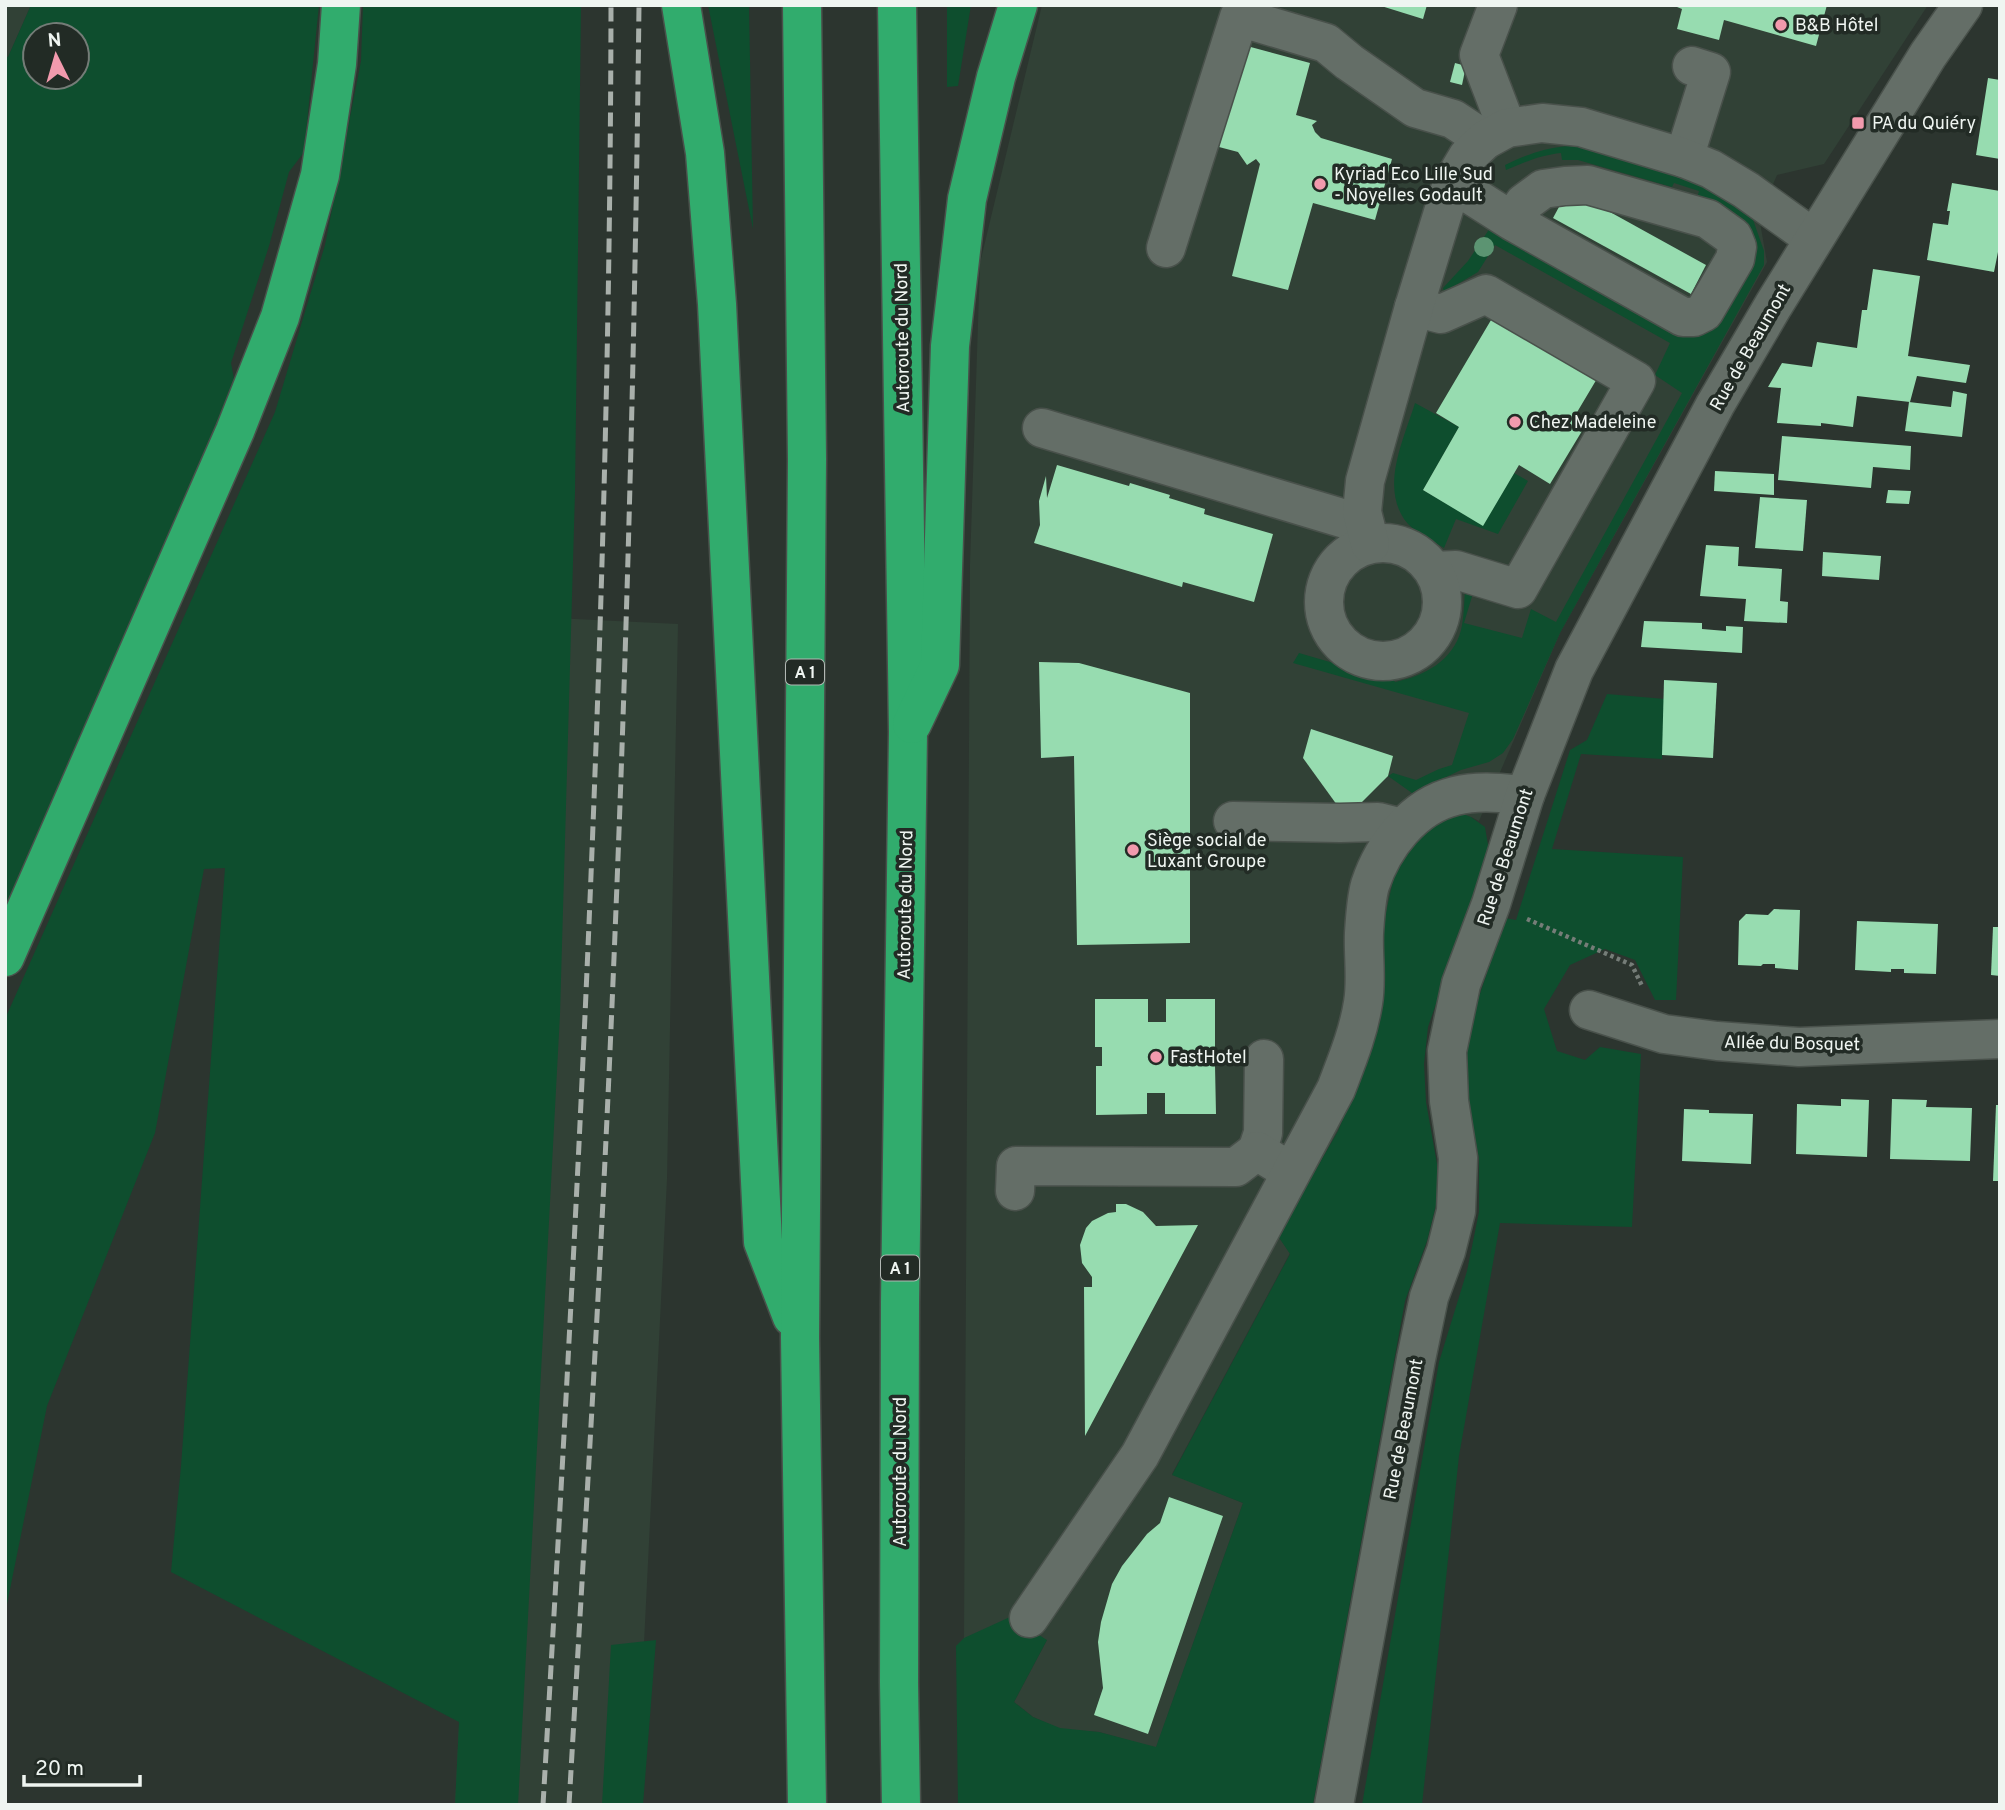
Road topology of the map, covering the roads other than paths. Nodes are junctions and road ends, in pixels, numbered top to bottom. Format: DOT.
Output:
graph roads {
  1 [pos="341,5"];
  2 [pos="681,5"];
  3 [pos="802,5"];
  4 [pos="897,5"];
  5 [pos="1018,5"];
  6 [pos="1498,5"];
  7 [pos="1963,5"];
  8 [pos="1692,66"];
  9 [pos="1496,134"];
  10 [pos="1684,159"];
  11 [pos="1452,183"];
  12 [pos="1512,220"];
  13 [pos="1815,236"];
  14 [pos="1166,248"];
  15 [pos="1414,307"];
  16 [pos="1042,428"];
  17 [pos="1367,534"];
  18 [pos="1434,571"];
  19 [pos="908,732"];
  20 [pos="1525,795"];
  21 [pos="1233,821"];
  22 [pos="1402,828"];
  23 [pos="5,957"];
  24 [pos="1588,1010"];
  25 [pos="2000,1039"];
  26 [pos="1264,1059"];
  27 [pos="1257,1151"];
  28 [pos="1291,1172"];
  29 [pos="1015,1191"];
  30 [pos="800,1338"];
  31 [pos="1029,1618"];
  32 [pos="807,1805"];
  33 [pos="901,1805"];
  34 [pos="1335,1805"];
  1 -- 23 [label="highway"];
  2 -- 30 [label="highway"];
  3 -- 30 [label="highway, A 1"];
  4 -- 19 [label="highway, Autoroute du Nord / A 1"];
  5 -- 19 [label="highway"];
  6 -- 9 [label="street"];
  7 -- 13 [label="street, Rue de Beaumont"];
  8 -- 10 [label="street"];
  9 -- 10 [label="street"];
  9 -- 11 [label="street"];
  9 -- 14 [label="street"];
  10 -- 13 [label="street"];
  11 -- 12 [label="street"];
  11 -- 15 [label="street"];
  12 -- 12 [label="street"];
  13 -- 20 [label="street, Rue de Beaumont"];
  15 -- 17 [label="street"];
  15 -- 18 [label="street"];
  16 -- 17 [label="street"];
  17 -- 18 [label="street"];
  17 -- 18 [label="street"];
  19 -- 33 [label="highway, Autoroute du Nord / A 1"];
  20 -- 22 [label="street"];
  20 -- 34 [label="street, Rue de Beaumont"];
  21 -- 22 [label="street"];
  22 -- 28 [label="street"];
  24 -- 25 [label="street, Allée du Bosquet"];
  26 -- 27 [label="street"];
  27 -- 28 [label="street"];
  27 -- 29 [label="street"];
  28 -- 31 [label="street"];
  30 -- 32 [label="highway, A 1"];
}
